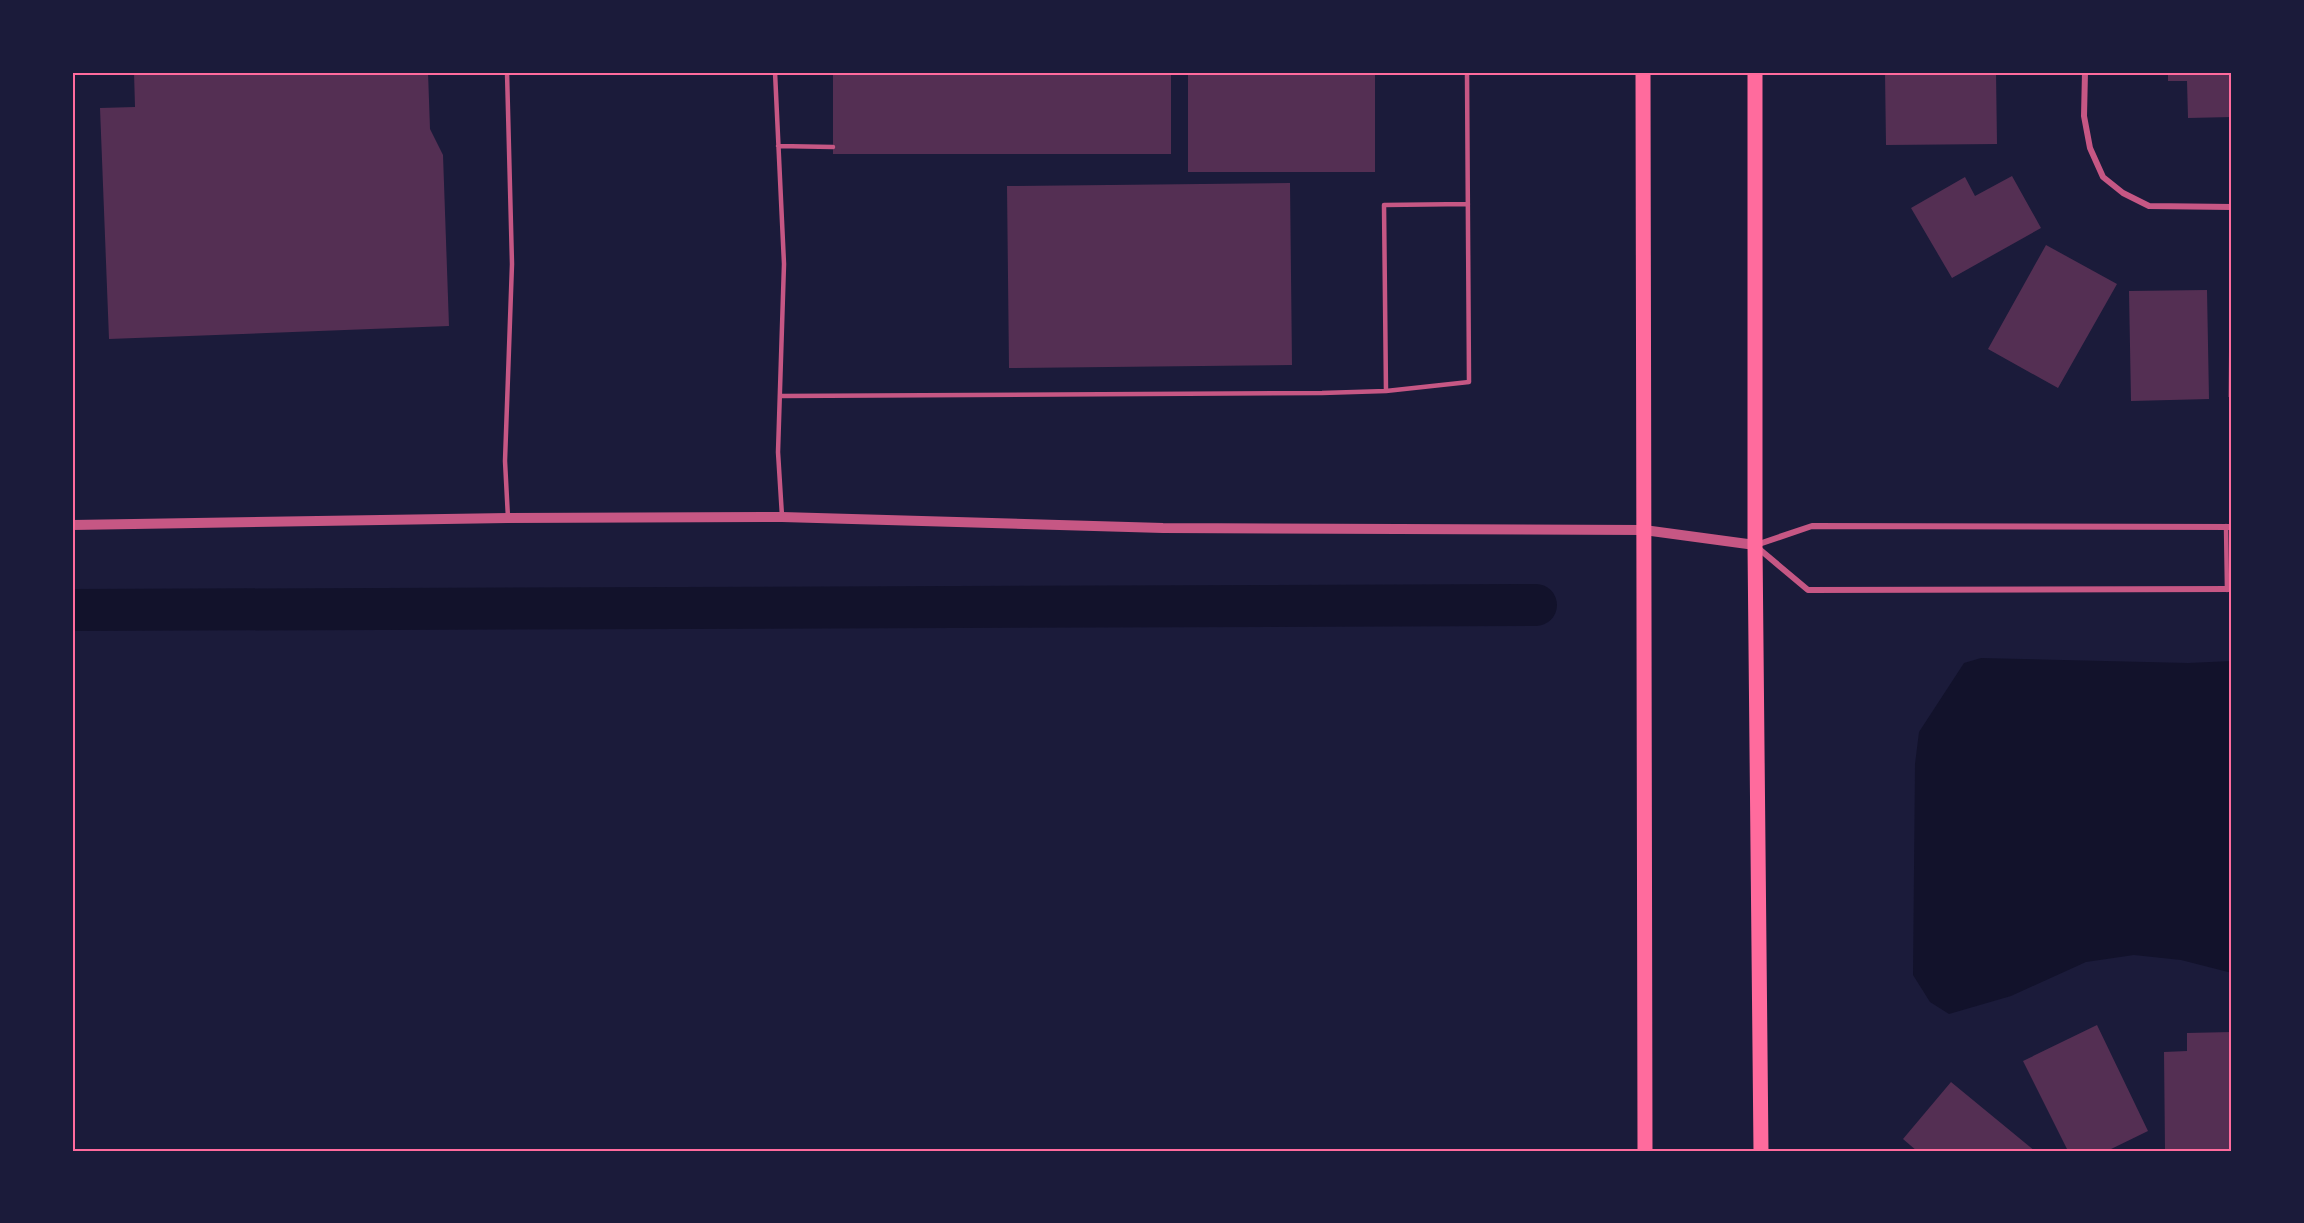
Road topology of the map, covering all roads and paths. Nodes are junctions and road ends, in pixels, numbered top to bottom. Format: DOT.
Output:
graph roads {
  1 [pos="507,72"];
  2 [pos="775,72"];
  3 [pos="1467,72"];
  4 [pos="1643,72"];
  5 [pos="1755,72"];
  6 [pos="2085,72"];
  7 [pos="778,146"];
  8 [pos="833,147"];
  9 [pos="1468,204"];
  10 [pos="2232,207"];
  11 [pos="1386,390"];
  12 [pos="781,396"];
  13 [pos="508,518"];
  14 [pos="782,518"];
  15 [pos="72,525"];
  16 [pos="2229,526"];
  17 [pos="1644,530"];
  18 [pos="1755,545"];
  19 [pos="2230,590"];
  20 [pos="1645,1151"];
  21 [pos="1761,1151"];
  1 -- 13 [label="lane"];
  2 -- 7 [label="lane"];
  3 -- 9 [label="lane"];
  4 -- 17 [label="main road"];
  5 -- 18 [label="main road"];
  6 -- 10 [label="street"];
  7 -- 8 [label="lane"];
  7 -- 12 [label="lane"];
  9 -- 11 [label="lane"];
  9 -- 11 [label="lane"];
  11 -- 12 [label="lane"];
  12 -- 14 [label="lane"];
  13 -- 14 [label="street"];
  13 -- 15 [label="street"];
  14 -- 17 [label="street"];
  16 -- 18 [label="street"];
  16 -- 19 [label="lane"];
  17 -- 18 [label="street"];
  17 -- 20 [label="main road"];
  18 -- 19 [label="street"];
  18 -- 21 [label="main road"];
}
